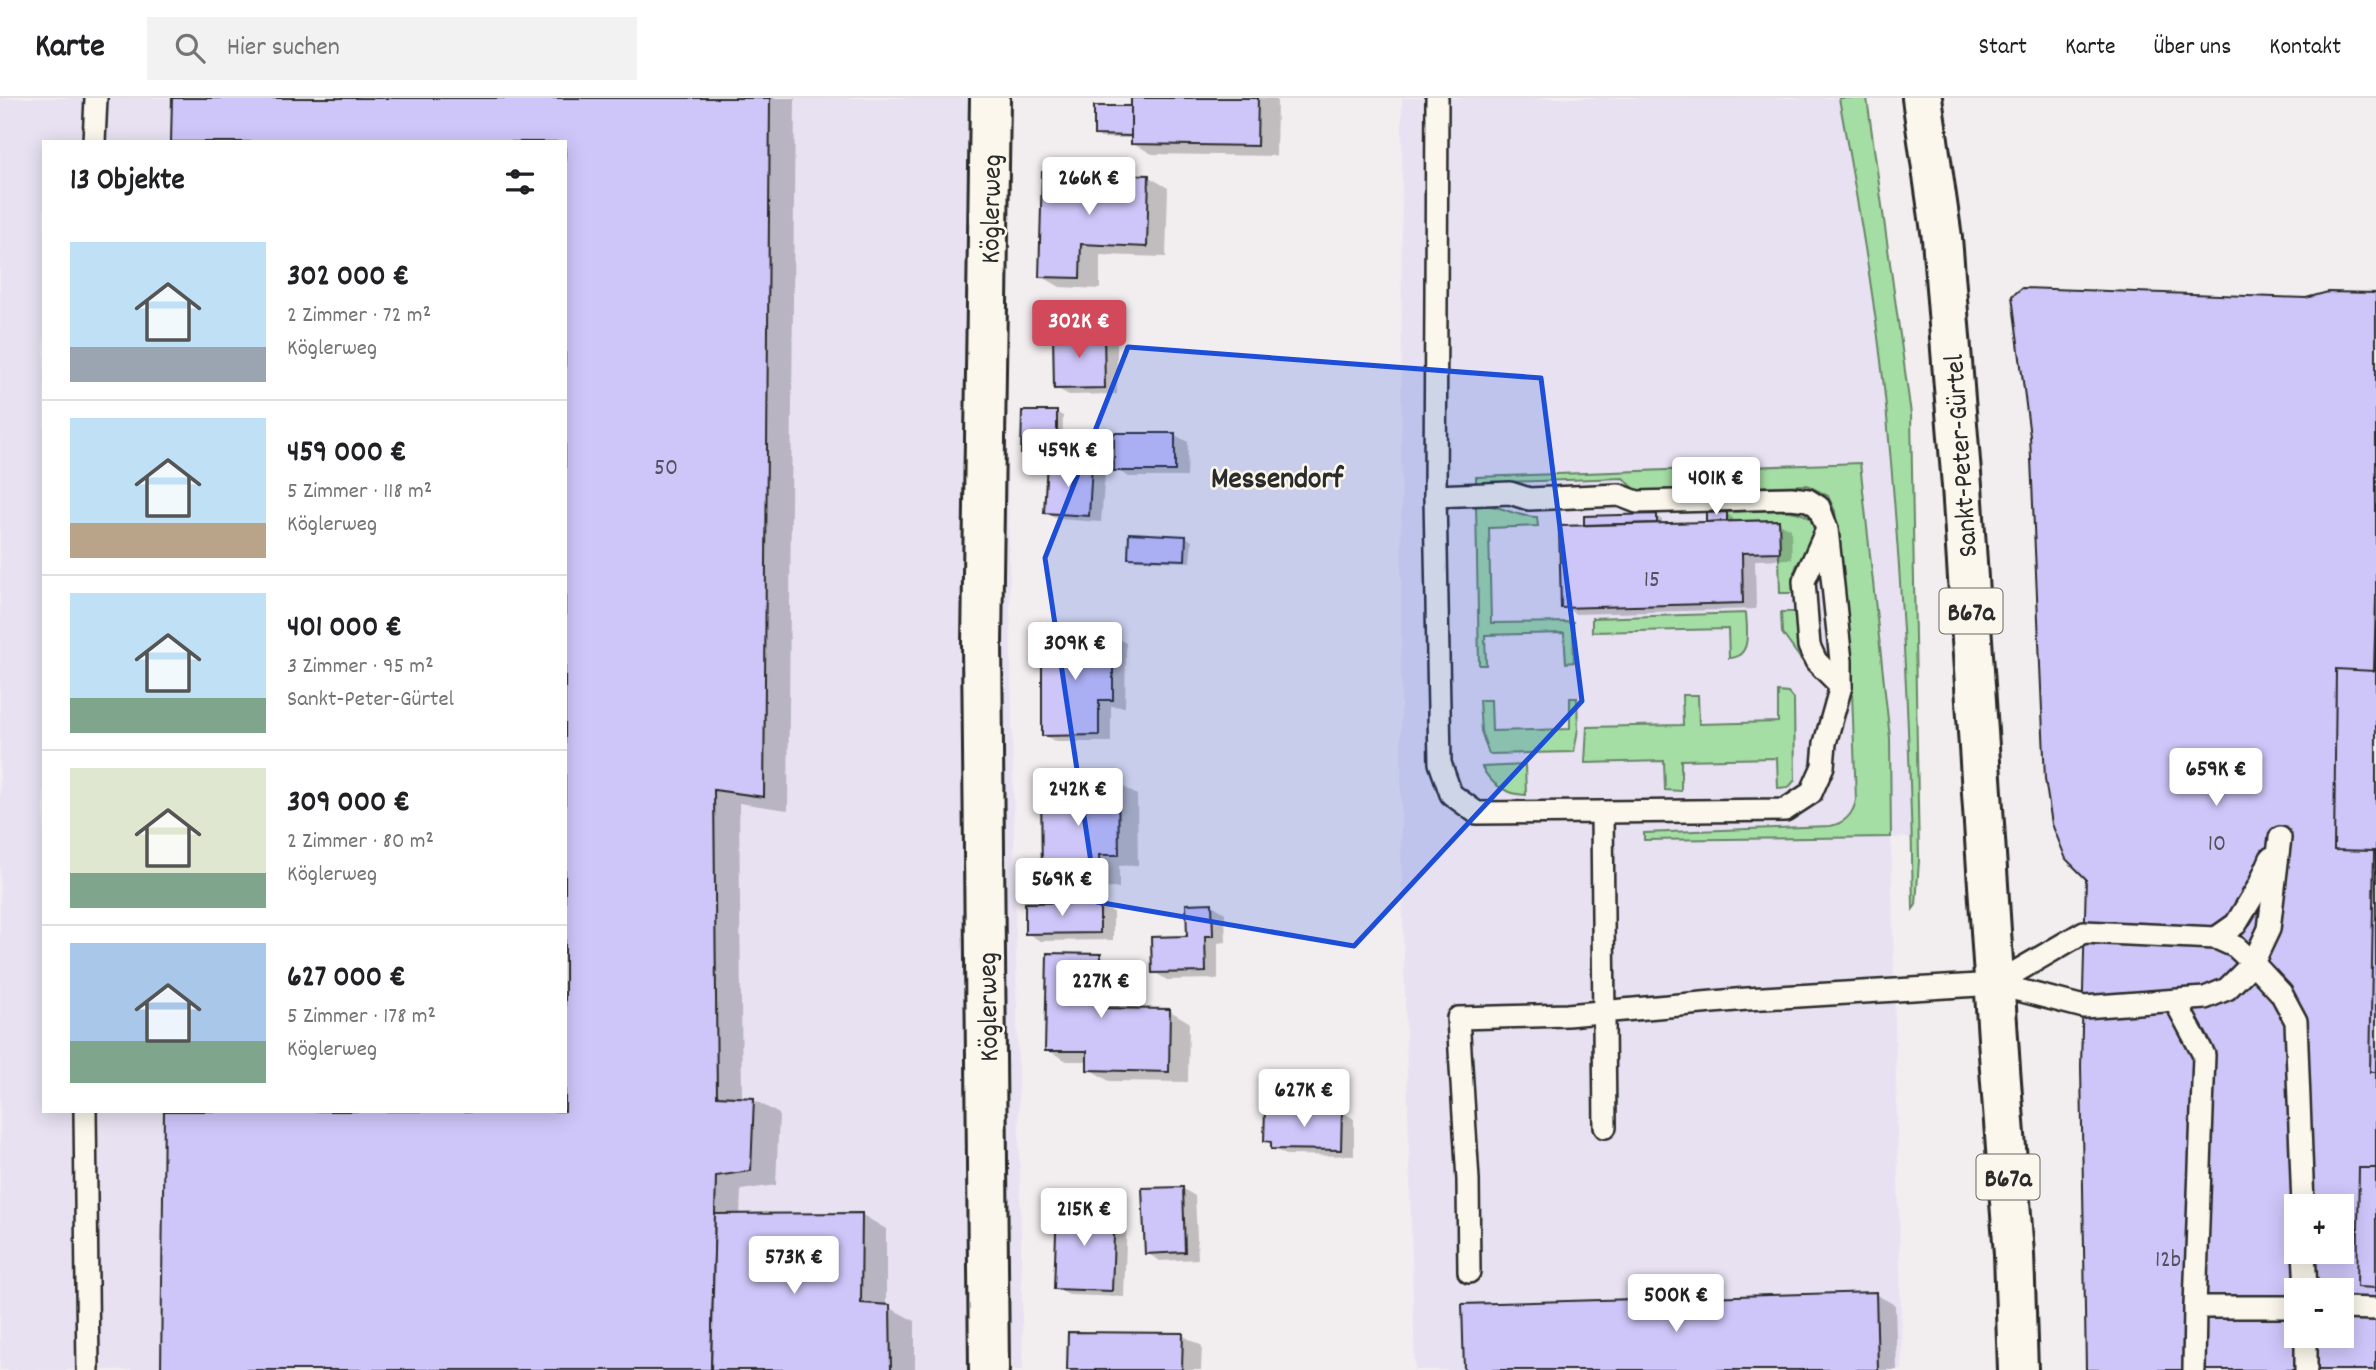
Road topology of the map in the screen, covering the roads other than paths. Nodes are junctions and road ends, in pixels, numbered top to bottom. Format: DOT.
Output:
graph roads {
  1 [pos="96,98"];
  2 [pos="990,98"];
  3 [pos="1437,98"];
  4 [pos="1922,98"];
  5 [pos="94,140"];
  6 [pos="1435,496"];
  7 [pos="1827,529"];
  8 [pos="1841,686"];
  9 [pos="1602,812"];
  10 [pos="2216,938"];
  11 [pos="2253,963"];
  12 [pos="1995,984"];
  13 [pos="2175,1001"];
  14 [pos="1603,1012"];
  15 [pos="85,1113"];
  16 [pos="1605,1127"];
  17 [pos="2303,1194"];
  18 [pos="1468,1272"];
  19 [pos="2194,1307"];
  20 [pos="2284,1307"];
  21 [pos="2354,1308"];
  22 [pos="2376,1308"];
  23 [pos="2306,1348"];
  24 [pos="88,1370"];
  25 [pos="989,1370"];
  26 [pos="2018,1370"];
  27 [pos="2194,1370"];
  28 [pos="2306,1370"];
  1 -- 5 [label="lane"];
  2 -- 25 [label="main road, Köglerweg"];
  3 -- 6 [label="lane"];
  4 -- 12 [label="main road, Sankt-Peter-Gürtel / B67a"];
  6 -- 7 [label="lane"];
  6 -- 9 [label="lane"];
  7 -- 8 [label="lane"];
  7 -- 8 [label="lane"];
  8 -- 9 [label="lane"];
  9 -- 14 [label="lane"];
  10 -- 11 [label="lane"];
  10 -- 11 [label="lane"];
  10 -- 12 [label="lane"];
  11 -- 13 [label="lane"];
  11 -- 17 [label="lane"];
  12 -- 13 [label="lane"];
  12 -- 14 [label="lane"];
  12 -- 26 [label="main road, Sankt-Peter-Gürtel / B67a"];
  13 -- 19 [label="lane"];
  14 -- 16 [label="lane"];
  14 -- 18 [label="lane"];
  15 -- 24 [label="lane"];
  19 -- 20 [label="lane"];
  19 -- 27 [label="lane"];
  21 -- 22 [label="lane"];
  23 -- 28 [label="lane"];
}
